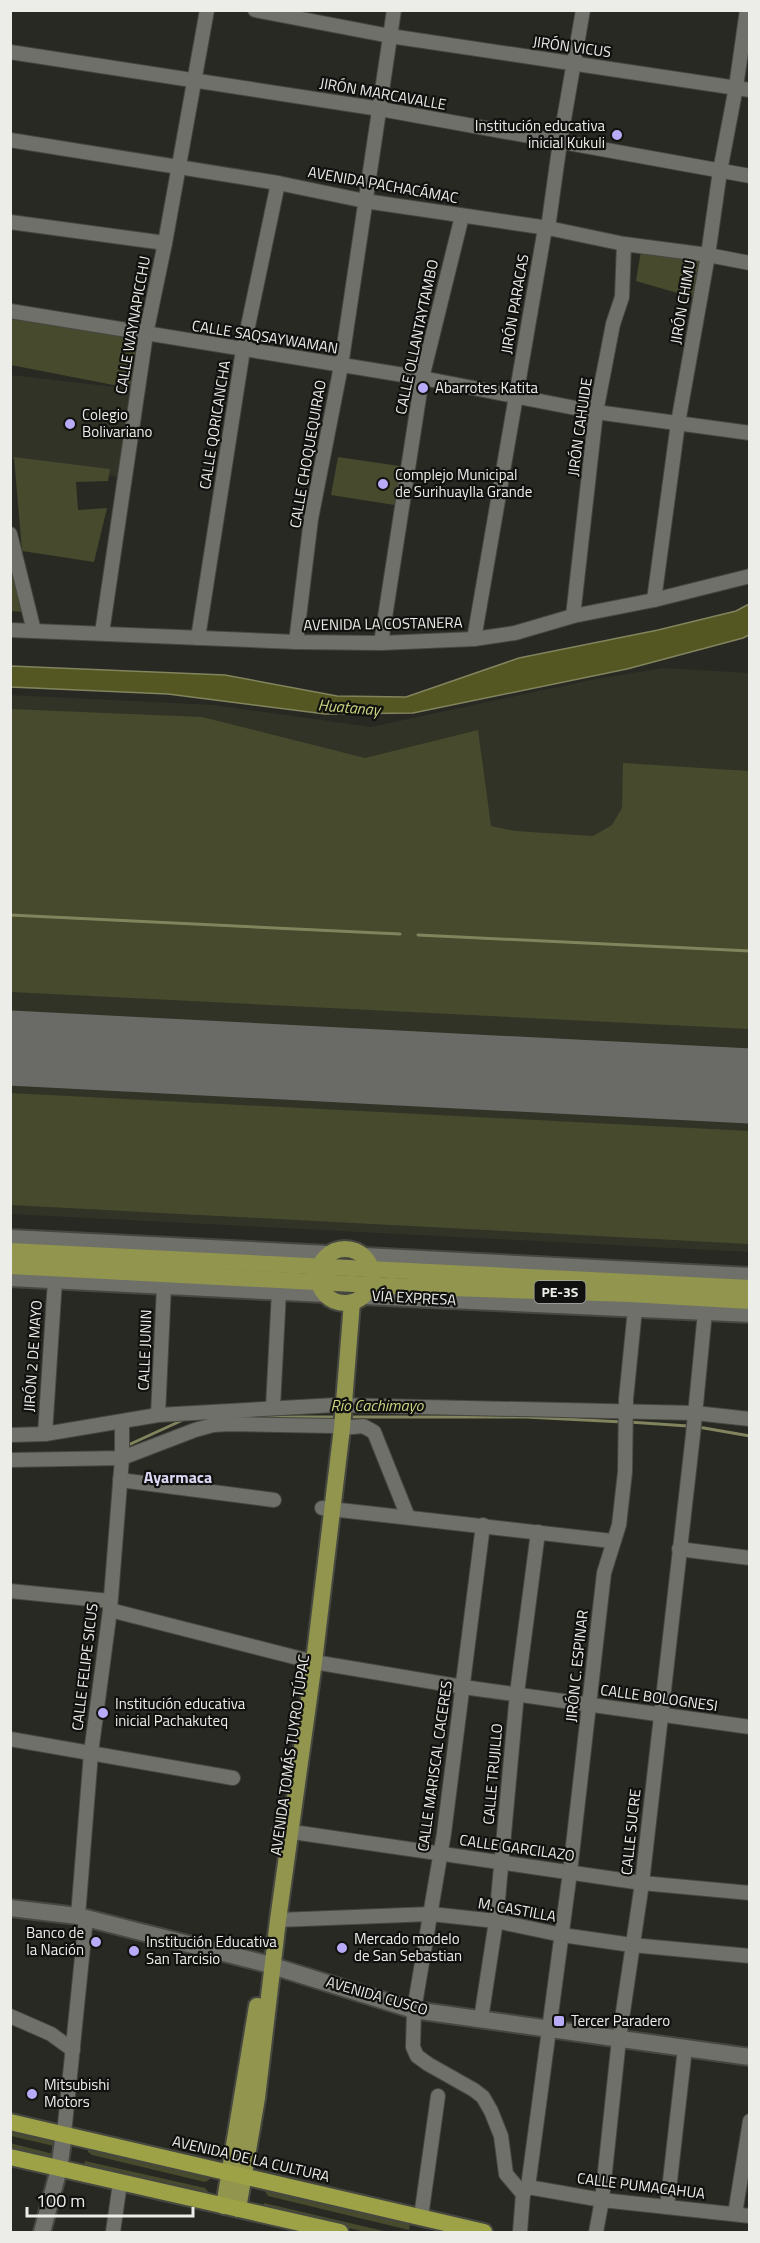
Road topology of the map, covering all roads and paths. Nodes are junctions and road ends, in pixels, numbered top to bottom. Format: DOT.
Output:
graph roads {
  1 [pos="207,10"];
  2 [pos="255,10"];
  3 [pos="394,10"];
  4 [pos="583,10"];
  5 [pos="747,10"];
  6 [pos="390,36"];
  7 [pos="10,52"];
  8 [pos="574,64"];
  9 [pos="193,79"];
  10 [pos="743,88"];
  11 [pos="380,109"];
  12 [pos="10,140"];
  13 [pos="560,142"];
  14 [pos="178,166"];
  15 [pos="720,171"];
  16 [pos="750,176"];
  17 [pos="278,183"];
  18 [pos="365,201"];
  19 [pos="462,216"];
  20 [pos="10,222"];
  21 [pos="548,228"];
  22 [pos="165,243"];
  23 [pos="624,244"];
  24 [pos="708,255"];
  25 [pos="750,263"];
  26 [pos="10,311"];
  27 [pos="146,334"];
  28 [pos="243,350"];
  29 [pos="341,366"];
  30 [pos="422,378"];
  31 [pos="515,397"];
  32 [pos="596,412"];
  33 [pos="678,423"];
  34 [pos="750,433"];
  35 [pos="10,534"];
  36 [pos="750,576"];
  37 [pos="654,600"];
  38 [pos="573,616"];
  39 [pos="10,630"];
  40 [pos="34,631"];
  41 [pos="102,633"];
  42 [pos="198,638"];
  43 [pos="474,639"];
  44 [pos="296,642"];
  45 [pos="381,643"];
  46 [pos="10,1238"];
  47 [pos="10,1244"];
  48 [pos="10,1251"];
  49 [pos="36,1260"];
  50 [pos="10,1266"];
  51 [pos="10,1273"];
  52 [pos="322,1274"];
  53 [pos="750,1276"];
  54 [pos="10,1278"];
  55 [pos="55,1280"];
  56 [pos="360,1285"];
  57 [pos="164,1286"];
  58 [pos="750,1288"];
  59 [pos="279,1292"];
  60 [pos="750,1301"];
  61 [pos="635,1309"];
  62 [pos="705,1312"];
  63 [pos="750,1314"];
  64 [pos="273,1407"];
  65 [pos="158,1415"];
  66 [pos="339,1416"];
  67 [pos="626,1419"];
  68 [pos="750,1419"];
  69 [pos="122,1422"];
  70 [pos="694,1424"];
  71 [pos="45,1434"];
  72 [pos="10,1435"];
  73 [pos="122,1458"];
  74 [pos="10,1460"];
  75 [pos="120,1480"];
  76 [pos="274,1500"];
  77 [pos="327,1509"];
  78 [pos="408,1517"];
  79 [pos="483,1525"];
  80 [pos="538,1532"];
  81 [pos="612,1541"];
  82 [pos="680,1549"];
  83 [pos="750,1558"];
  84 [pos="10,1591"];
  85 [pos="110,1605"];
  86 [pos="309,1660"];
  87 [pos="463,1687"];
  88 [pos="517,1693"];
  89 [pos="590,1704"];
  90 [pos="660,1714"];
  91 [pos="750,1727"];
  92 [pos="10,1739"];
  93 [pos="92,1753"];
  94 [pos="233,1778"];
  95 [pos="285,1830"];
  96 [pos="439,1853"];
  97 [pos="501,1862"];
  98 [pos="570,1872"];
  99 [pos="642,1883"];
  100 [pos="750,1893"];
  101 [pos="10,1908"];
  102 [pos="431,1914"];
  103 [pos="82,1917"];
  104 [pos="278,1920"];
  105 [pos="496,1921"];
  106 [pos="562,1935"];
  107 [pos="632,1945"];
  108 [pos="750,1956"];
  109 [pos="268,1964"];
  110 [pos="414,2010"];
  111 [pos="10,2016"];
  112 [pos="481,2019"];
  113 [pos="550,2029"];
  114 [pos="619,2039"];
  115 [pos="685,2048"];
  116 [pos="74,2050"];
  117 [pos="750,2057"];
  118 [pos="438,2096"];
  119 [pos="750,2121"];
  120 [pos="10,2122"];
  121 [pos="64,2134"];
  122 [pos="10,2157"];
  123 [pos="59,2169"];
  124 [pos="237,2174"];
  125 [pos="120,2183"];
  126 [pos="525,2190"];
  127 [pos="602,2200"];
  128 [pos="667,2207"];
  129 [pos="231,2208"];
  130 [pos="735,2214"];
  131 [pos="750,2216"];
  132 [pos="421,2217"];
  133 [pos="42,2232"];
  134 [pos="112,2232"];
  135 [pos="340,2232"];
  136 [pos="484,2232"];
  137 [pos="520,2232"];
  138 [pos="596,2232"];
  1 -- 9 [label="street"];
  2 -- 6 [label="street, JIRÓN VICUS"];
  3 -- 6 [label="street"];
  4 -- 8 [label="street, JIRÓN PARACAS"];
  5 -- 10 [label="street, JIRÓN CHIMU"];
  6 -- 8 [label="street, JIRÓN VICUS"];
  6 -- 11 [label="street"];
  7 -- 9 [label="street, JIRÓN MARCAVALLE"];
  8 -- 10 [label="street, JIRÓN VICUS"];
  8 -- 13 [label="street, JIRÓN PARACAS"];
  9 -- 11 [label="street, JIRÓN MARCAVALLE"];
  9 -- 14 [label="street"];
  10 -- 15 [label="street, JIRÓN CHIMU"];
  11 -- 13 [label="street, JIRÓN MARCAVALLE"];
  11 -- 18 [label="street"];
  12 -- 14 [label="street, AVENIDA PACHACÁMAC"];
  13 -- 15 [label="street, JIRÓN MARCAVALLE"];
  13 -- 21 [label="street, JIRÓN PARACAS"];
  14 -- 17 [label="street, AVENIDA PACHACÁMAC"];
  14 -- 22 [label="street, CALLE WAYNAPICCHU"];
  15 -- 16 [label="street, JIRÓN MARCAVALLE"];
  15 -- 24 [label="street, JIRÓN CHIMU"];
  17 -- 18 [label="street, AVENIDA PACHACÁMAC"];
  17 -- 28 [label="street, CALLE QORICANCHA"];
  18 -- 19 [label="street, AVENIDA PACHACÁMAC"];
  18 -- 29 [label="street, CALLE CHOQUEQUIRAO"];
  19 -- 21 [label="street, AVENIDA PACHACÁMAC"];
  19 -- 30 [label="street, CALLE OLLANTAYTAMBO"];
  20 -- 22 [label="street"];
  21 -- 23 [label="street, AVENIDA PACHACÁMAC"];
  21 -- 31 [label="street, JIRÓN PARACAS"];
  22 -- 27 [label="street, CALLE WAYNAPICCHU"];
  23 -- 24 [label="street, AVENIDA PACHACÁMAC"];
  23 -- 32 [label="street, JIRÓN CAHUIDE"];
  24 -- 25 [label="street, AVENIDA PACHACÁMAC"];
  24 -- 33 [label="street, JIRÓN CHIMU"];
  26 -- 27 [label="street, CALLE SAQSAYWAMAN"];
  27 -- 28 [label="street, CALLE SAQSAYWAMAN"];
  27 -- 41 [label="street, CALLE WAYNAPICCHU"];
  28 -- 29 [label="street, CALLE SAQSAYWAMAN"];
  28 -- 42 [label="street, CALLE QORICANCHA"];
  29 -- 30 [label="street, CALLE SAQSAYWAMAN"];
  29 -- 44 [label="street, CALLE CHOQUEQUIRAO"];
  30 -- 31 [label="street, CALLE SAQSAYWAMAN"];
  30 -- 45 [label="street, CALLE OLLANTAYTAMBO"];
  31 -- 32 [label="street, CALLE SAQSAYWAMAN"];
  31 -- 43 [label="street, JIRÓN PARACAS"];
  32 -- 33 [label="street, CALLE SAQSAYWAMAN"];
  32 -- 38 [label="street, JIRÓN CAHUIDE"];
  33 -- 34 [label="street, CALLE SAQSAYWAMAN"];
  33 -- 37 [label="street, JIRÓN CHIMU"];
  35 -- 40 [label="street"];
  36 -- 37 [label="street, AVENIDA LA COSTANERA"];
  37 -- 38 [label="street, AVENIDA LA COSTANERA"];
  38 -- 43 [label="street, AVENIDA LA COSTANERA"];
  39 -- 40 [label="street, AVENIDA LA COSTANERA"];
  40 -- 41 [label="street, AVENIDA LA COSTANERA"];
  41 -- 42 [label="street, AVENIDA LA COSTANERA"];
  42 -- 44 [label="street, AVENIDA LA COSTANERA"];
  43 -- 45 [label="street, AVENIDA LA COSTANERA"];
  44 -- 45 [label="street, AVENIDA LA COSTANERA"];
  46 -- 52 [label="main road, VÍA EXPRESA / PE-3S"];
  47 -- 49 [label="main road"];
  48 -- 49 [label="main road, VÍA EXPRESA / PE-3S"];
  49 -- 50 [label="main road, VÍA EXPRESA / PE-3S"];
  49 -- 51 [label="main road"];
  49 -- 52 [label="main road, VÍA EXPRESA / PE-3S"];
  52 -- 56 [label="main road, VÍA EXPRESA / PE-3S"];
  52 -- 56 [label="main road, VÍA EXPRESA / PE-3S"];
  52 -- 59 [label="main road, VÍA EXPRESA / PE-3S"];
  53 -- 56 [label="main road, VÍA EXPRESA / PE-3S"];
  54 -- 55 [label="main road, VÍA EXPRESA / PE-3S"];
  55 -- 57 [label="main road, VÍA EXPRESA / PE-3S"];
  55 -- 71 [label="street, JIRÓN 2 DE MAYO"];
  56 -- 58 [label="main road, VÍA EXPRESA / PE-3S"];
  56 -- 60 [label="main road, VÍA EXPRESA / PE-3S"];
  56 -- 61 [label="main road, VÍA EXPRESA / PE-3S"];
  56 -- 66 [label="main road, AVENIDA TOMÁS TUYRO TÚPAC"];
  57 -- 59 [label="main road, VÍA EXPRESA / PE-3S"];
  57 -- 65 [label="street, CALLE JUNIN"];
  59 -- 64 [label="street"];
  61 -- 62 [label="main road, VÍA EXPRESA / PE-3S"];
  61 -- 67 [label="street, JIRÓN C. ESPINAR"];
  62 -- 63 [label="main road, VÍA EXPRESA / PE-3S"];
  62 -- 70 [label="street, CALLE SUCRE"];
  64 -- 65 [label="street"];
  64 -- 66 [label="street"];
  65 -- 69 [label="street"];
  66 -- 67 [label="street"];
  66 -- 73 [label="street"];
  66 -- 77 [label="main road, AVENIDA TOMÁS TUYRO TÚPAC"];
  66 -- 78 [label="street"];
  67 -- 70 [label="street"];
  67 -- 81 [label="street, JIRÓN C. ESPINAR"];
  68 -- 70 [label="street"];
  69 -- 71 [label="street"];
  69 -- 73 [label="street, CALLE FELIPE SICUS"];
  70 -- 82 [label="street, CALLE SUCRE"];
  71 -- 72 [label="street"];
  73 -- 74 [label="street"];
  73 -- 75 [label="street, CALLE FELIPE SICUS"];
  75 -- 76 [label="street"];
  75 -- 85 [label="street, CALLE FELIPE SICUS"];
  77 -- 78 [label="street"];
  77 -- 86 [label="main road, AVENIDA TOMÁS TUYRO TÚPAC"];
  78 -- 79 [label="street"];
  79 -- 80 [label="street"];
  79 -- 87 [label="street, CALLE MARISCAL CACERES"];
  80 -- 81 [label="street"];
  80 -- 88 [label="street, CALLE TRUJILLO"];
  81 -- 89 [label="street, JIRÓN C. ESPINAR"];
  82 -- 83 [label="street"];
  82 -- 90 [label="street, CALLE SUCRE"];
  84 -- 85 [label="street, CALLE BOLOGNESI"];
  85 -- 86 [label="street, CALLE BOLOGNESI"];
  85 -- 93 [label="street, CALLE FELIPE SICUS"];
  86 -- 87 [label="street, CALLE BOLOGNESI"];
  86 -- 95 [label="main road, AVENIDA TOMÁS TUYRO TÚPAC"];
  87 -- 88 [label="street, CALLE BOLOGNESI"];
  87 -- 96 [label="street, CALLE MARISCAL CACERES"];
  88 -- 89 [label="street, CALLE BOLOGNESI"];
  88 -- 97 [label="street, CALLE TRUJILLO"];
  89 -- 90 [label="street, CALLE BOLOGNESI"];
  89 -- 98 [label="street, JIRÓN C. ESPINAR"];
  90 -- 91 [label="street, CALLE BOLOGNESI"];
  90 -- 99 [label="street, CALLE SUCRE"];
  92 -- 93 [label="street"];
  93 -- 94 [label="street"];
  93 -- 103 [label="street, CALLE FELIPE SICUS"];
  95 -- 96 [label="street, CALLE GARCILAZO"];
  95 -- 104 [label="main road, AVENIDA TOMÁS TUYRO TÚPAC"];
  95 -- 109 [label="main road, AVENIDA TOMÁS TUYRO TÚPAC"];
  96 -- 97 [label="street, CALLE GARCILAZO"];
  96 -- 102 [label="street, CALLE MARISCAL CACERES"];
  97 -- 98 [label="street, CALLE GARCILAZO"];
  97 -- 105 [label="street, CALLE TRUJILLO"];
  98 -- 99 [label="street, CALLE GARCILAZO"];
  98 -- 106 [label="street, JIRÓN C. ESPINAR"];
  99 -- 100 [label="street, CALLE GARCILAZO"];
  99 -- 107 [label="street, CALLE SUCRE"];
  101 -- 103 [label="main road, AVENIDA CUSCO"];
  102 -- 104 [label="street, M. CASTILLA"];
  102 -- 105 [label="street, M. CASTILLA"];
  102 -- 110 [label="street, CALLE MARISCAL CACERES"];
  103 -- 109 [label="main road, AVENIDA CUSCO"];
  103 -- 116 [label="street, CALLE FELIPE SICUS"];
  104 -- 109 [label="main road, AVENIDA TOMÁS TUYRO TÚPAC"];
  105 -- 106 [label="street, M. CASTILLA"];
  105 -- 112 [label="street, CALLE TRUJILLO"];
  106 -- 107 [label="street, M. CASTILLA"];
  106 -- 113 [label="street, JIRÓN C. ESPINAR"];
  107 -- 108 [label="street, M. CASTILLA"];
  107 -- 114 [label="street, CALLE SUCRE"];
  109 -- 110 [label="main road, AVENIDA CUSCO"];
  109 -- 124 [label="main road, AVENIDA TOMÁS TUYRO TÚPAC"];
  110 -- 112 [label="main road, AVENIDA CUSCO"];
  110 -- 126 [label="street, CALLE MARISCAL CACERES"];
  111 -- 116 [label="street"];
  112 -- 113 [label="main road, AVENIDA CUSCO"];
  113 -- 114 [label="main road, AVENIDA CUSCO"];
  113 -- 126 [label="street, JIRÓN C. ESPINAR"];
  114 -- 115 [label="main road, AVENIDA CUSCO"];
  114 -- 127 [label="street, CALLE SUCRE"];
  115 -- 117 [label="main road, AVENIDA CUSCO"];
  115 -- 128 [label="street"];
  116 -- 121 [label="street, CALLE FELIPE SICUS"];
  118 -- 132 [label="street"];
  119 -- 130 [label="street"];
  120 -- 121 [label="highway, AVENIDA DE LA CULTURA"];
  121 -- 123 [label="main road"];
  121 -- 124 [label="highway, AVENIDA DE LA CULTURA"];
  122 -- 123 [label="highway"];
  123 -- 125 [label="highway"];
  123 -- 133 [label="main road"];
  124 -- 129 [label="main road, AVENIDA TOMÁS TUYRO TÚPAC"];
  124 -- 132 [label="highway, AVENIDA DE LA CULTURA"];
  125 -- 129 [label="highway"];
  125 -- 134 [label="street"];
  126 -- 127 [label="street, CALLE PUMACAHUA"];
  126 -- 137 [label="street, JIRÓN C. ESPINAR"];
  127 -- 128 [label="street, CALLE PUMACAHUA"];
  127 -- 138 [label="street, CALLE SUCRE"];
  128 -- 130 [label="street, CALLE PUMACAHUA"];
  129 -- 135 [label="highway"];
  130 -- 131 [label="street, CALLE PUMACAHUA"];
  132 -- 136 [label="highway, AVENIDA DE LA CULTURA"];
}
